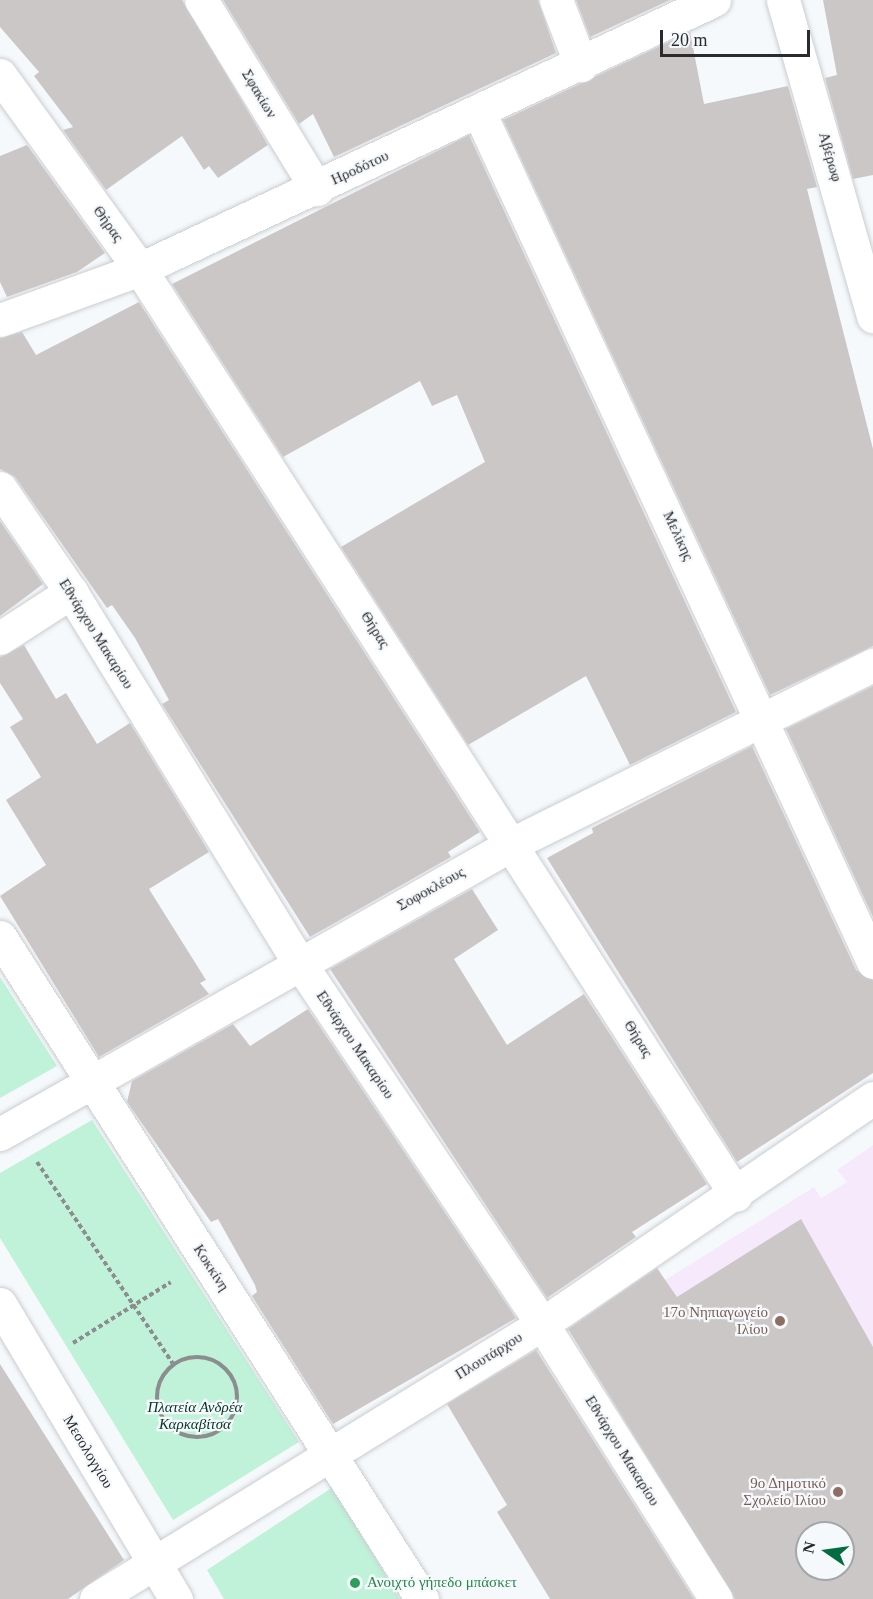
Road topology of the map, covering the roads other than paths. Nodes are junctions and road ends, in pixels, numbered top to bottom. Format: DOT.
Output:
graph roads {
  1 [pos="201,0"];
  2 [pos="556,0"];
  3 [pos="714,0"];
  4 [pos="783,0"];
  5 [pos="581,65"];
  6 [pos="0,75"];
  7 [pos="479,112"];
  8 [pos="317,189"];
  9 [pos="863,233"];
  10 [pos="140,269"];
  11 [pos="873,316"];
  12 [pos="0,320"];
  13 [pos="0,488"];
  14 [pos="71,592"];
  15 [pos="0,638"];
  16 [pos="873,665"];
  17 [pos="762,716"];
  18 [pos="514,843"];
  19 [pos="0,937"];
  20 [pos="299,962"];
  21 [pos="873,962"];
  22 [pos="92,1081"];
  23 [pos="873,1098"];
  24 [pos="7,1131"];
  25 [pos="736,1195"];
  26 [pos="0,1304"];
  27 [pos="542,1324"];
  28 [pos="331,1454"];
  29 [pos="153,1562"];
  30 [pos="96,1599"];
  31 [pos="176,1599"];
  32 [pos="422,1599"];
  33 [pos="716,1599"];
  1 -- 8 [label="street, Σφακίων"];
  2 -- 5 [label="street"];
  3 -- 5 [label="street, Ηροδότου"];
  4 -- 9 [label="street, Αβέρωφ"];
  5 -- 7 [label="street, Ηροδότου"];
  6 -- 10 [label="street, Θήρας"];
  7 -- 8 [label="street, Ηροδότου"];
  7 -- 17 [label="street, Μελίκης"];
  8 -- 10 [label="street, Ηροδότου"];
  9 -- 11 [label="street, Αβέρωφ"];
  10 -- 12 [label="street, Ηροδότου"];
  10 -- 18 [label="street, Θήρας"];
  13 -- 14 [label="street, Εθνάρχου Μακαρίου"];
  14 -- 15 [label="street"];
  14 -- 20 [label="street, Εθνάρχου Μακαρίου"];
  16 -- 17 [label="street, Σοφοκλέους"];
  17 -- 18 [label="street, Σοφοκλέους"];
  17 -- 21 [label="street, Μελίκης"];
  18 -- 20 [label="street, Σοφοκλέους"];
  18 -- 25 [label="street, Θήρας"];
  19 -- 22 [label="street, Κοκκίνη"];
  20 -- 22 [label="street, Σοφοκλέους"];
  20 -- 27 [label="street, Εθνάρχου Μακαρίου"];
  22 -- 24 [label="street, Σοφοκλέους"];
  22 -- 28 [label="street, Κοκκίνη"];
  23 -- 25 [label="street, Πλουτάρχου"];
  25 -- 27 [label="street, Πλουτάρχου"];
  26 -- 29 [label="street, Μεσολογγίου"];
  27 -- 28 [label="street, Πλουτάρχου"];
  27 -- 33 [label="street, Εθνάρχου Μακαρίου"];
  28 -- 29 [label="street, Πλουτάρχου"];
  28 -- 32 [label="street, Κοκκίνη"];
  29 -- 30 [label="street, Πλουτάρχου"];
  29 -- 31 [label="street, Μεσολογγίου"];
}
